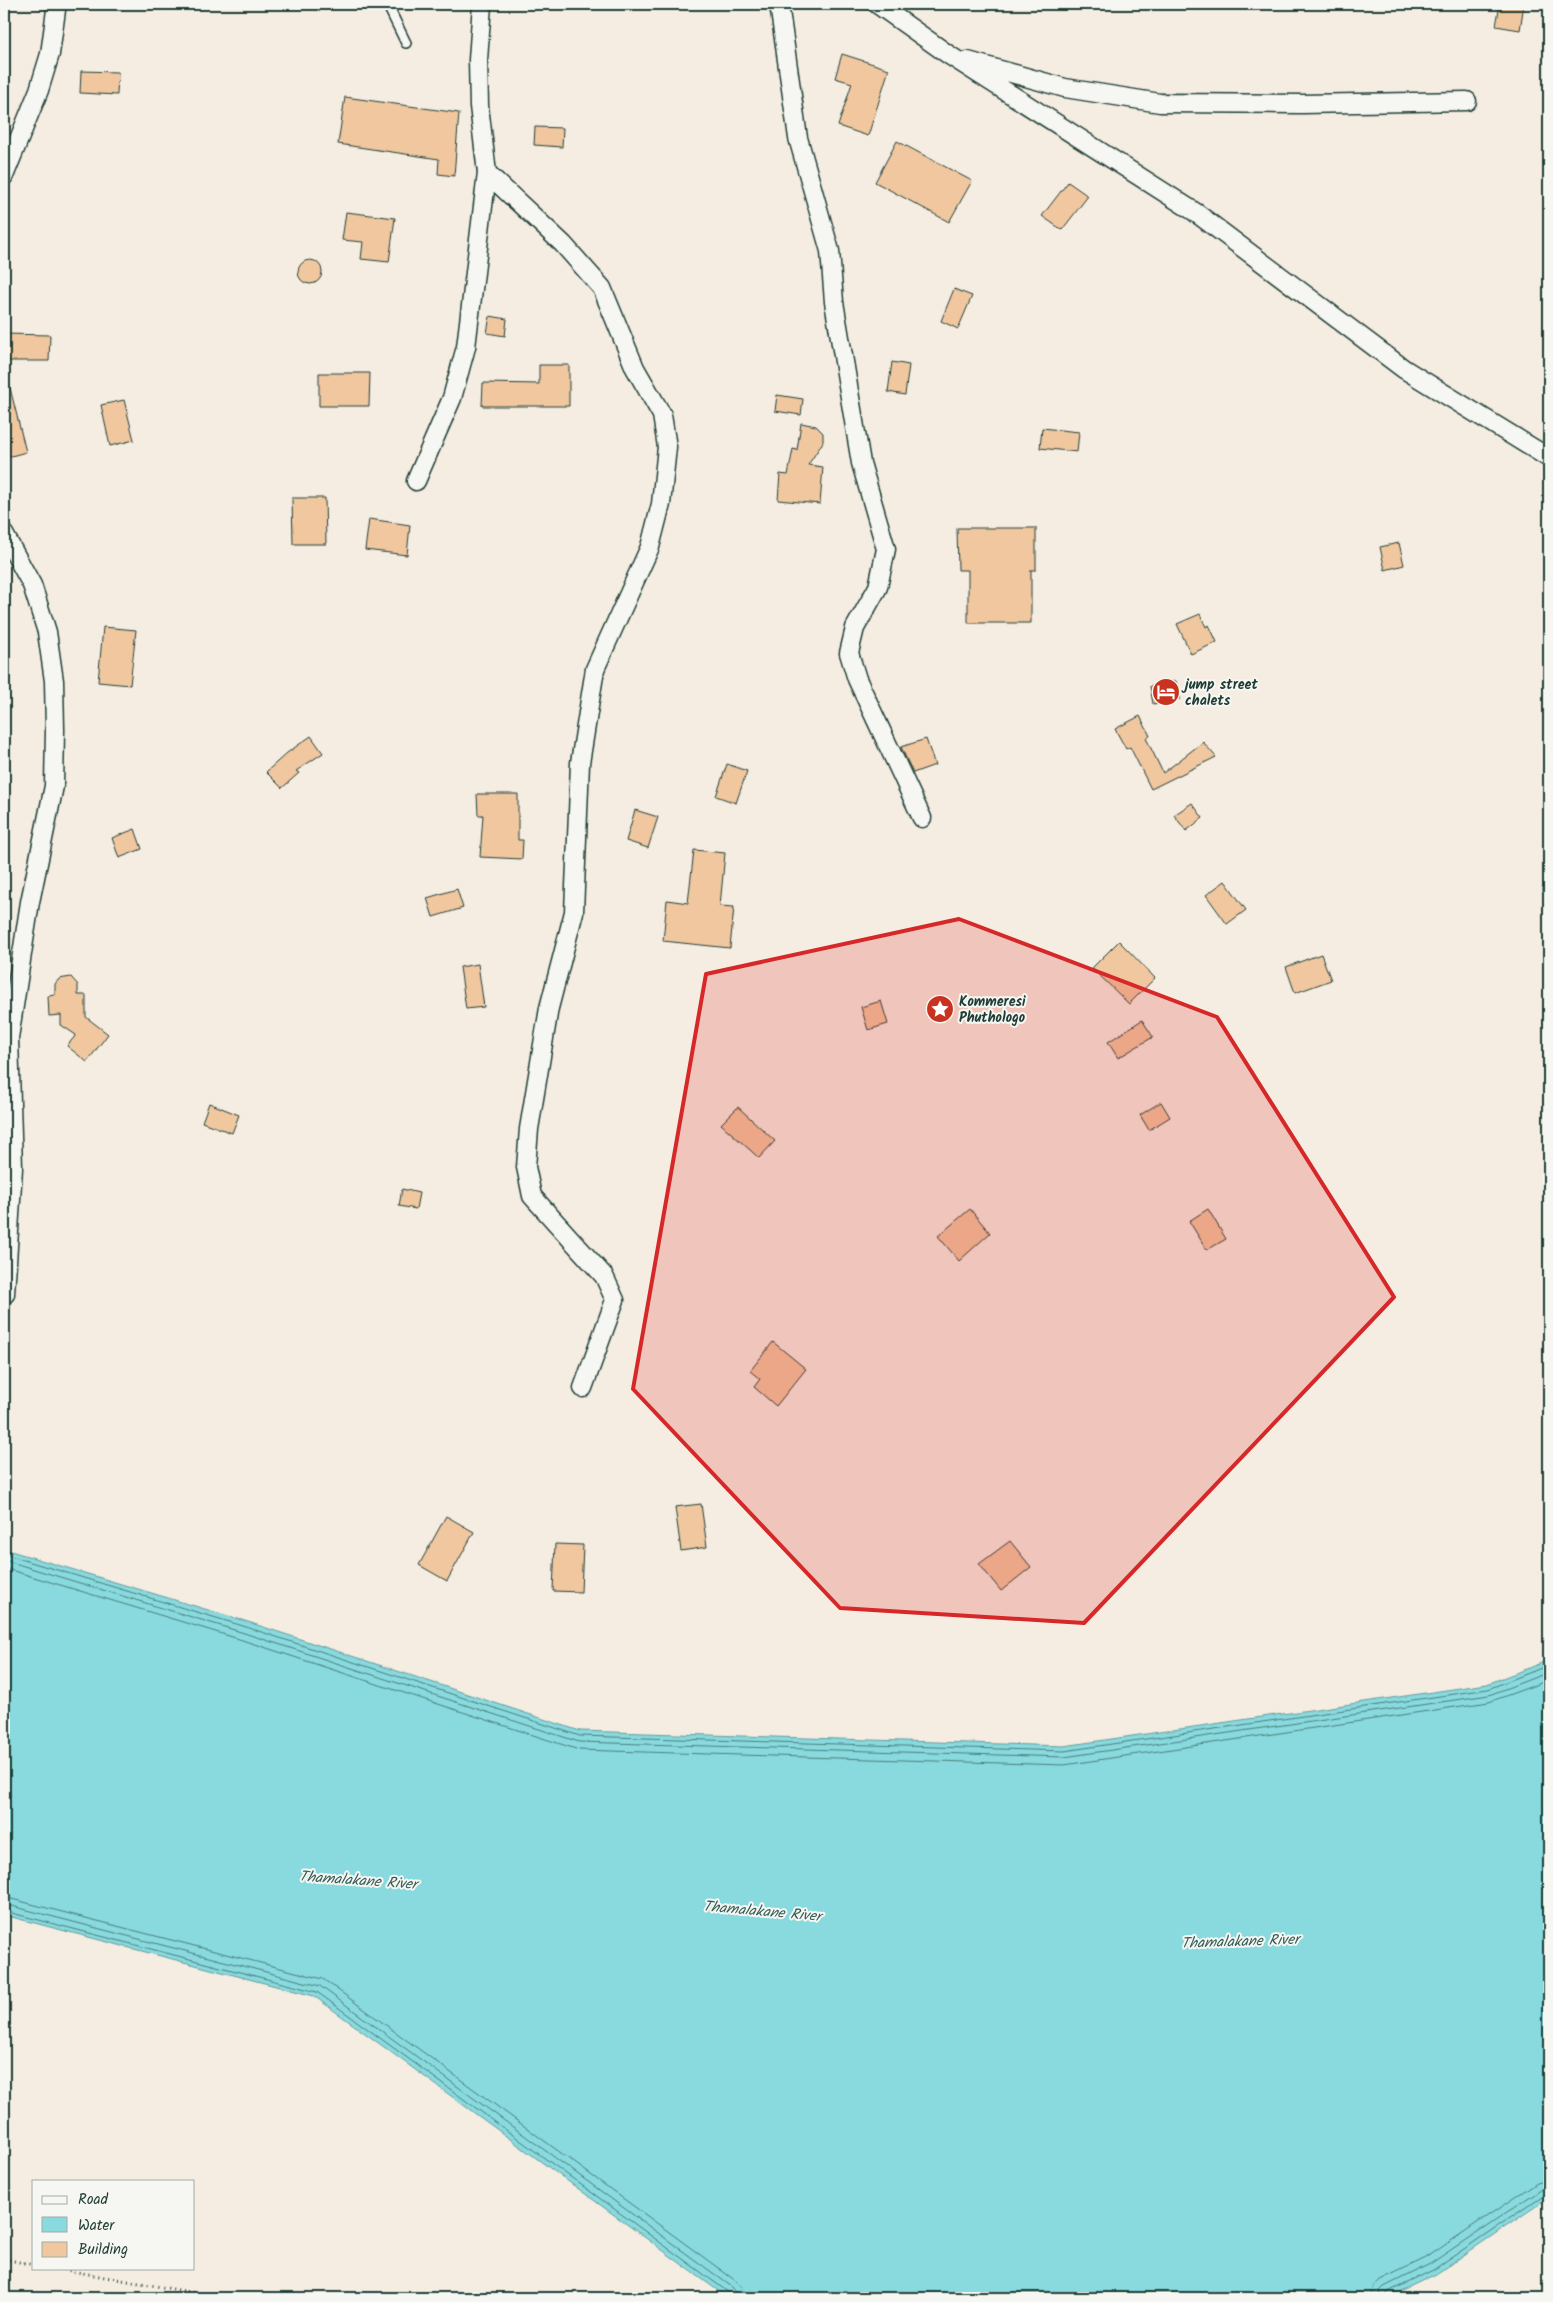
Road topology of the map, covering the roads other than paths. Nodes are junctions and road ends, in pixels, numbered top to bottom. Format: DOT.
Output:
graph roads {
  1 [pos="55,4"];
  2 [pos="387,4"];
  3 [pos="482,4"];
  4 [pos="779,4"];
  5 [pos="877,4"];
  6 [pos="406,43"];
  7 [pos="948,55"];
  8 [pos="1467,101"];
  9 [pos="487,173"];
  10 [pos="4,176"];
  11 [pos="1549,458"];
  12 [pos="416,481"];
  13 [pos="4,534"];
  14 [pos="922,818"];
  15 [pos="8,1018"];
  16 [pos="6,1039"];
  17 [pos="5,1294"];
  18 [pos="583,1388"];
  1 -- 10 [label="street"];
  2 -- 6 [label="lane"];
  3 -- 9 [label="street"];
  4 -- 14 [label="street"];
  5 -- 7 [label="street"];
  7 -- 8 [label="street"];
  7 -- 11 [label="street"];
  9 -- 12 [label="street"];
  9 -- 18 [label="street"];
  13 -- 15 [label="street"];
  15 -- 16 [label="street"];
  16 -- 17 [label="street"];
}
